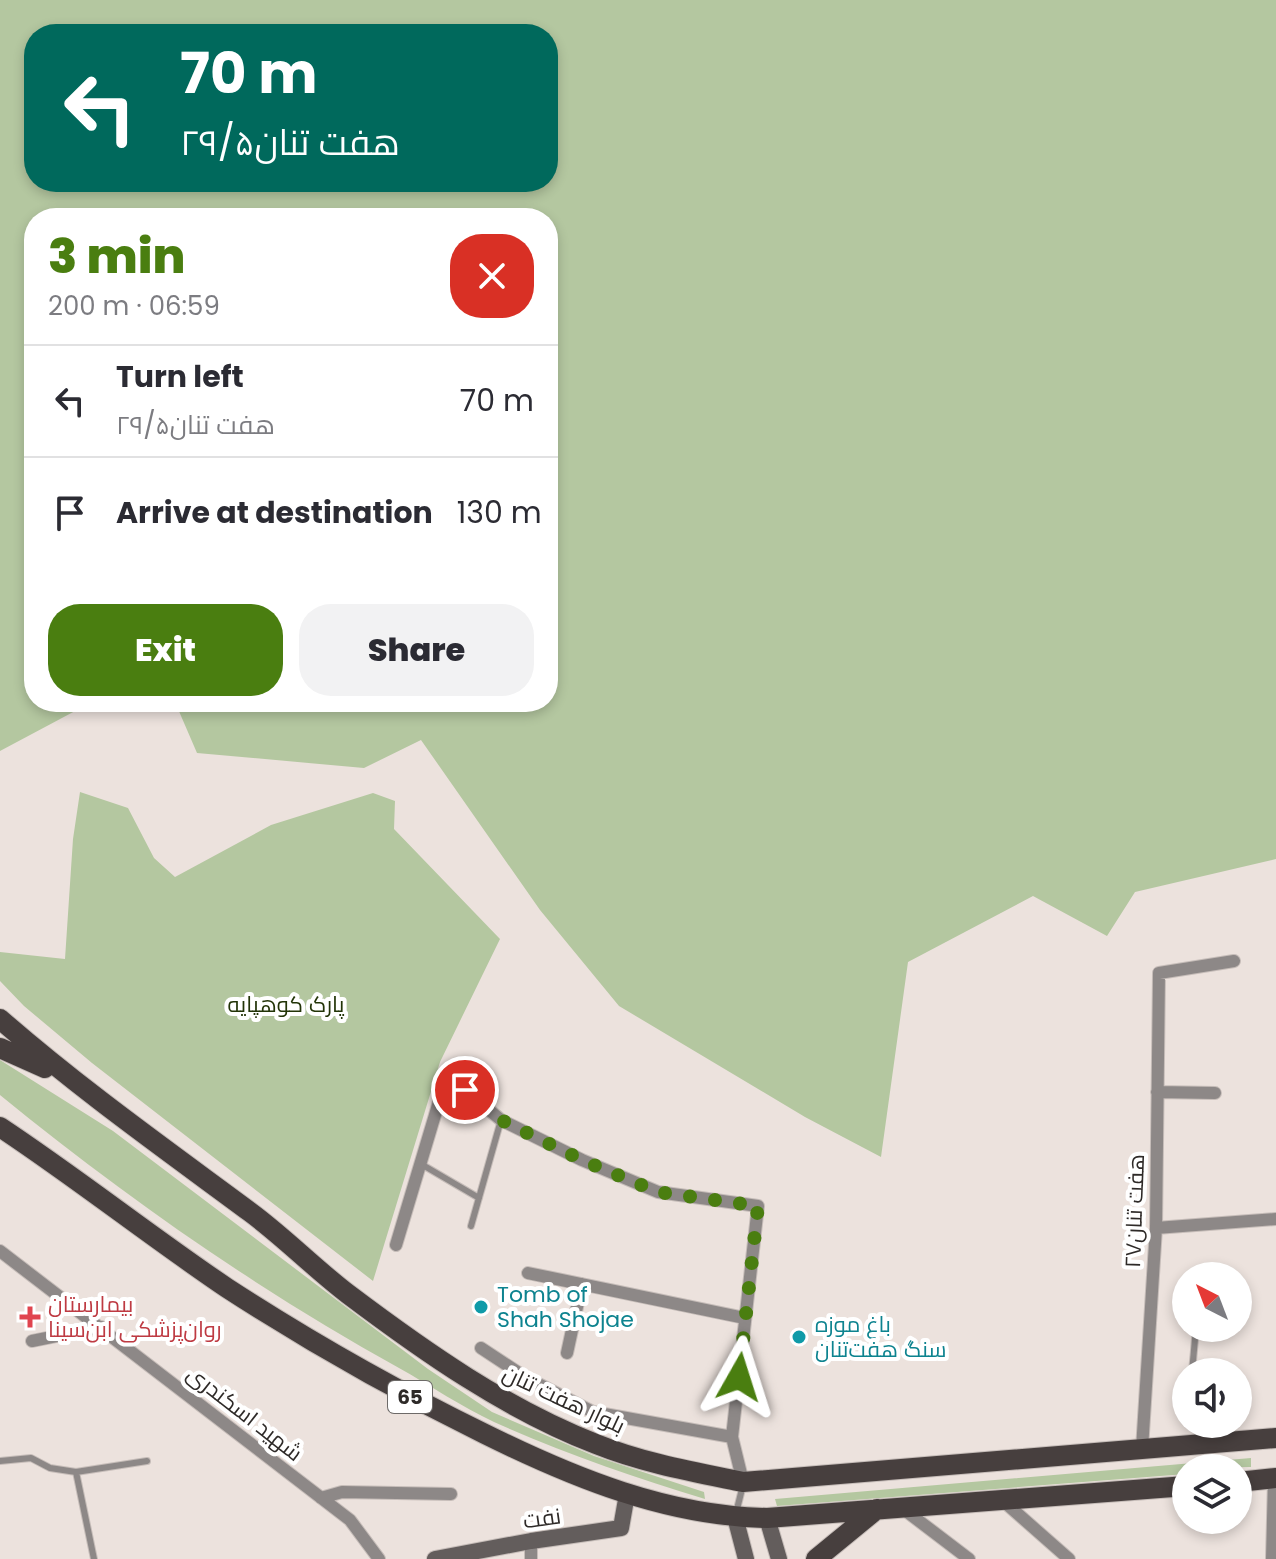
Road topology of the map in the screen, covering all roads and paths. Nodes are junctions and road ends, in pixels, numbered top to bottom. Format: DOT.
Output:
graph roads {
  1 [pos="1234,961"];
  2 [pos="0,1019"];
  3 [pos="0,1048"];
  4 [pos="74,1082"];
  5 [pos="1157,1092"];
  6 [pos="1215,1093"];
  7 [pos="0,1116"];
  8 [pos="501,1120"];
  9 [pos="0,1127"];
  10 [pos="28,1145"];
  11 [pos="421,1164"];
  12 [pos="479,1198"];
  13 [pos="1276,1219"];
  14 [pos="471,1226"];
  15 [pos="1156,1228"];
  16 [pos="396,1245"];
  17 [pos="0,1251"];
  18 [pos="528,1273"];
  19 [pos="582,1284"];
  20 [pos="745,1318"];
  21 [pos="101,1327"];
  22 [pos="32,1341"];
  23 [pos="481,1348"];
  24 [pos="567,1353"];
  25 [pos="732,1437"];
  26 [pos="1276,1438"];
  27 [pos="1142,1449"];
  28 [pos="0,1461"];
  29 [pos="147,1461"];
  30 [pos="76,1472"];
  31 [pos="1275,1478"];
  32 [pos="1252,1480"];
  33 [pos="743,1482"];
  34 [pos="1172,1487"];
  35 [pos="451,1494"];
  36 [pos="627,1494"];
  37 [pos="321,1498"];
  38 [pos="1002,1500"];
  39 [pos="902,1508"];
  40 [pos="877,1509"];
  41 [pos="735,1517"];
  42 [pos="767,1518"];
  43 [pos="531,1541"];
  44 [pos="94,1559"];
  45 [pos="379,1559"];
  46 [pos="435,1559"];
  47 [pos="531,1559"];
  48 [pos="746,1559"];
  49 [pos="779,1559"];
  50 [pos="816,1559"];
  51 [pos="969,1559"];
  52 [pos="1069,1559"];
  53 [pos="1272,1559"];
  1 -- 5 [label="street, هفت تنان۲۷"];
  2 -- 4 [label="main road, بلوار هفت تنان / 65"];
  3 -- 4 [label="main road"];
  4 -- 33 [label="main road, بلوار هفت تنان / 65"];
  5 -- 6 [label="street"];
  5 -- 15 [label="street, هفت تنان۲۷"];
  7 -- 10 [label="main road"];
  8 -- 11 [label="street"];
  8 -- 12 [label="lane"];
  8 -- 20 [label="street"];
  9 -- 10 [label="main road, 65"];
  10 -- 36 [label="main road, 65"];
  11 -- 12 [label="lane"];
  11 -- 16 [label="street"];
  12 -- 14 [label="lane"];
  13 -- 15 [label="street"];
  15 -- 27 [label="street, هفت تنان۲۷"];
  17 -- 21 [label="street, شهید اسکندری"];
  18 -- 19 [label="street"];
  19 -- 20 [label="street"];
  19 -- 24 [label="street"];
  20 -- 25 [label="street"];
  21 -- 22 [label="street"];
  21 -- 37 [label="street, شهید اسکندری"];
  23 -- 25 [label="street"];
  25 -- 33 [label="street"];
  26 -- 27 [label="main road, بلوار هفت تنان / 65"];
  27 -- 33 [label="main road, بلوار هفت تنان / 65"];
  28 -- 30 [label="lane"];
  29 -- 30 [label="lane"];
  30 -- 44 [label="lane"];
  31 -- 32 [label="main road"];
  31 -- 53 [label="street"];
  33 -- 41 [label="lane"];
  34 -- 38 [label="main road, 65"];
  35 -- 37 [label="street"];
  36 -- 41 [label="main road, 65"];
  36 -- 43 [label="street, نفت"];
  37 -- 45 [label="street, شهید اسکندری"];
  38 -- 39 [label="main road, 65"];
  38 -- 52 [label="street"];
  39 -- 40 [label="main road, 65"];
  39 -- 51 [label="street"];
  40 -- 42 [label="main road, 65"];
  40 -- 50 [label="main road"];
  41 -- 42 [label="main road, 65"];
  41 -- 48 [label="street"];
  42 -- 49 [label="street"];
  43 -- 46 [label="street, نفت"];
  43 -- 47 [label="street"];
}
